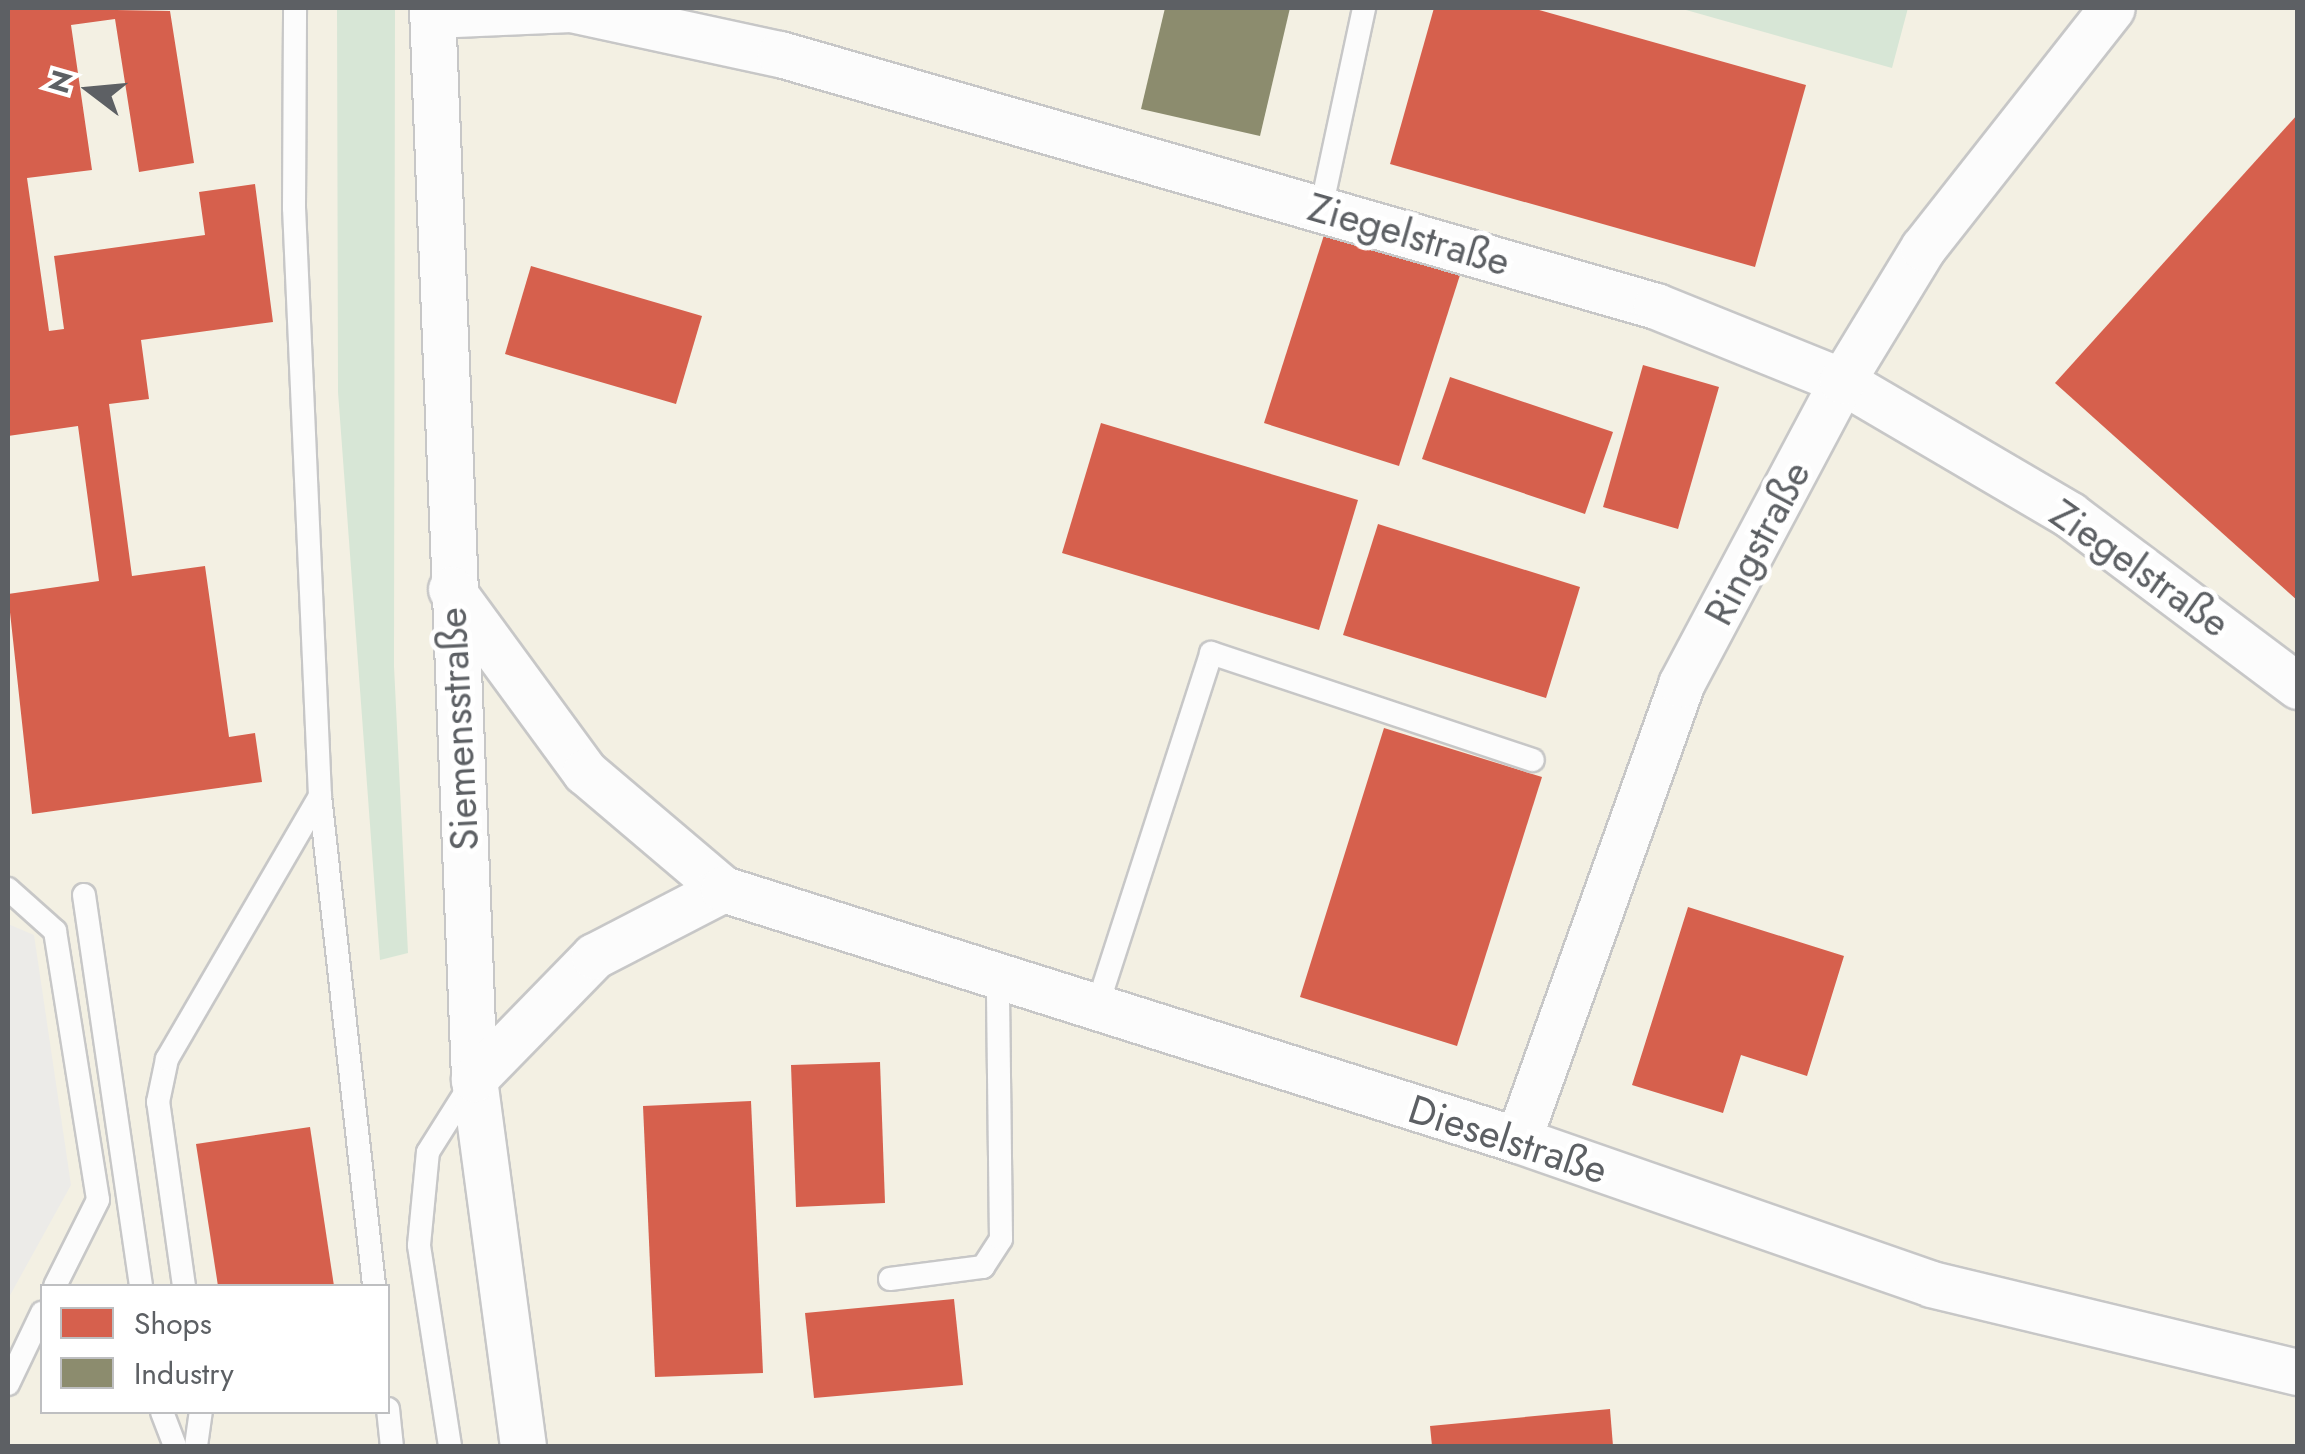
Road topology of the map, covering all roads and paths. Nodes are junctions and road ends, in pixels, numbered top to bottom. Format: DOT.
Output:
graph roads {
  1 [pos="295,8"];
  2 [pos="1364,8"];
  3 [pos="2112,8"];
  4 [pos="432,11"];
  5 [pos="1321,209"];
  6 [pos="1842,381"];
  7 [pos="452,589"];
  8 [pos="2298,686"];
  9 [pos="1532,760"];
  10 [pos="320,796"];
  11 [pos="8,889"];
  12 [pos="723,889"];
  13 [pos="84,895"];
  14 [pos="998,976"];
  15 [pos="1096,1007"];
  16 [pos="474,1079"];
  17 [pos="1518,1140"];
  18 [pos="890,1280"];
  19 [pos="56,1284"];
  20 [pos="141,1284"];
  21 [pos="184,1284"];
  22 [pos="374,1284"];
  23 [pos="40,1317"];
  24 [pos="2298,1372"];
  25 [pos="8,1384"];
  26 [pos="163,1414"];
  27 [pos="201,1414"];
  28 [pos="389,1414"];
  29 [pos="175,1446"];
  30 [pos="196,1446"];
  31 [pos="392,1446"];
  32 [pos="450,1446"];
  33 [pos="523,1446"];
  1 -- 10 [label="lane"];
  2 -- 5 [label="lane"];
  3 -- 6 [label="street, Ringstraße"];
  4 -- 5 [label="street, Ziegelstraße"];
  4 -- 7 [label="street, Siemensstraße"];
  5 -- 6 [label="street, Ziegelstraße"];
  6 -- 8 [label="street, Ziegelstraße"];
  6 -- 17 [label="street, Ringstraße"];
  7 -- 12 [label="street, Dieselstraße"];
  7 -- 16 [label="street, Siemensstraße"];
  9 -- 15 [label="lane"];
  10 -- 21 [label="lane"];
  10 -- 22 [label="lane"];
  11 -- 19 [label="lane"];
  12 -- 14 [label="street, Dieselstraße"];
  12 -- 16 [label="street"];
  13 -- 20 [label="lane"];
  14 -- 15 [label="street, Dieselstraße"];
  14 -- 18 [label="lane"];
  15 -- 17 [label="street, Dieselstraße"];
  16 -- 32 [label="lane"];
  16 -- 33 [label="street, Siemensstraße"];
  17 -- 24 [label="street, Dieselstraße"];
  23 -- 25 [label="lane"];
  26 -- 29 [label="lane"];
  27 -- 30 [label="lane"];
  28 -- 31 [label="lane"];
}
